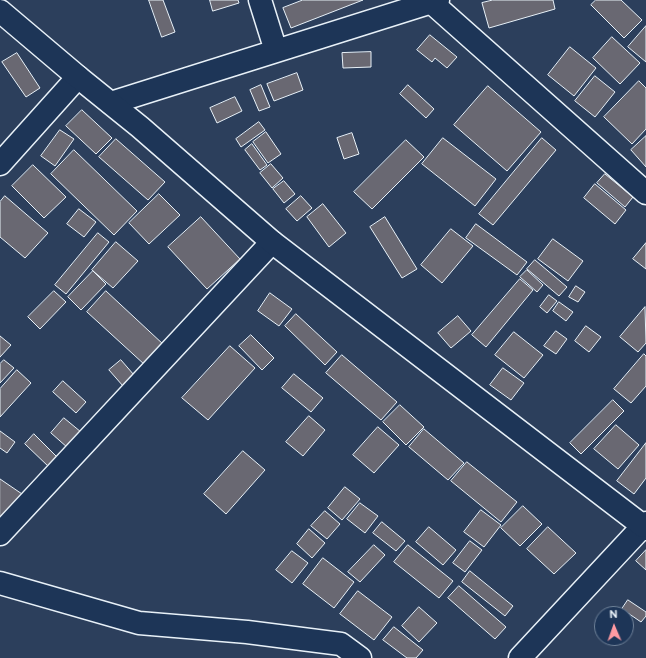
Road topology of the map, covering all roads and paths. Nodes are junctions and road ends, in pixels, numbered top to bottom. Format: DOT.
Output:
graph roads {
  1 [pos="260,0"];
  2 [pos="434,1"];
  3 [pos="0,11"];
  4 [pos="276,51"];
  5 [pos="78,77"];
  6 [pos="111,103"];
  7 [pos="0,164"];
  8 [pos="646,193"];
  9 [pos="272,242"];
  10 [pos="645,526"];
  11 [pos="0,534"];
  12 [pos="0,583"];
  13 [pos="360,658"];
  14 [pos="520,658"];
  1 -- 4 [label="street"];
  2 -- 4 [label="street"];
  2 -- 8 [label="street"];
  3 -- 5 [label="street"];
  4 -- 6 [label="street"];
  5 -- 6 [label="street"];
  5 -- 7 [label="street"];
  6 -- 9 [label="street"];
  9 -- 10 [label="street"];
  9 -- 11 [label="street"];
  10 -- 14 [label="street"];
  12 -- 13 [label="street"];
}
